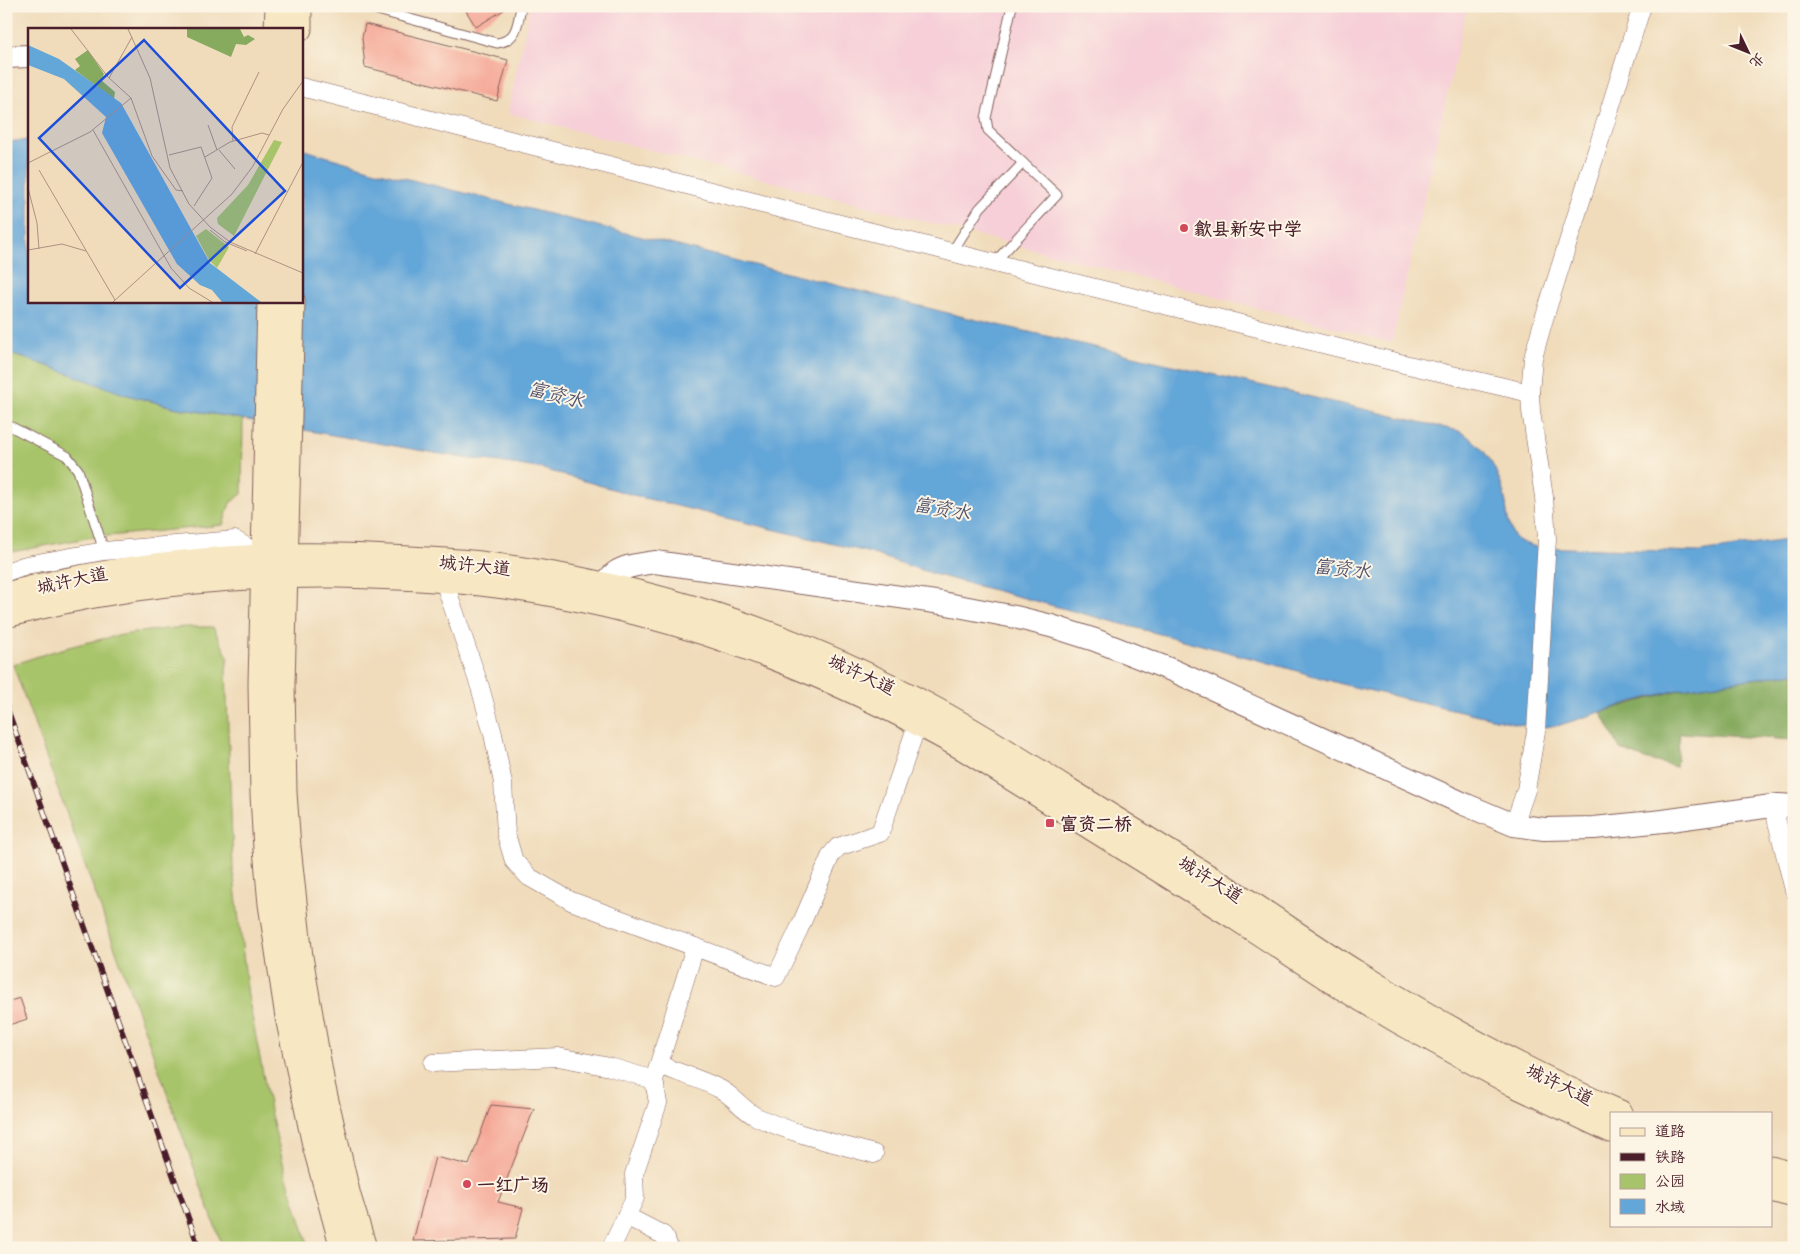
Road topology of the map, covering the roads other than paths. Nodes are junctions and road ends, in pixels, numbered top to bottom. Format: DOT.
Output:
graph roads {
  1 [pos="278,6"];
  2 [pos="300,6"];
  3 [pos="363,6"];
  4 [pos="521,6"];
  5 [pos="1012,6"];
  6 [pos="1642,6"];
  7 [pos="277,28"];
  8 [pos="299,28"];
  9 [pos="28,56"];
  10 [pos="6,57"];
  11 [pos="302,87"];
  12 [pos="1022,163"];
  13 [pos="952,252"];
  14 [pos="994,262"];
  15 [pos="270,302"];
  16 [pos="292,302"];
  17 [pos="1530,393"];
  18 [pos="6,424"];
  19 [pos="277,459"];
  20 [pos="104,551"];
  21 [pos="274,566"];
  22 [pos="6,572"];
  23 [pos="444,581"];
  24 [pos="6,595"];
  25 [pos="602,595"];
  26 [pos="6,614"];
  27 [pos="918,722"];
  28 [pos="1783,806"];
  29 [pos="1514,825"];
  30 [pos="1794,890"];
  31 [pos="695,947"];
  32 [pos="433,1063"];
  33 [pos="656,1073"];
  34 [pos="1618,1112"];
  35 [pos="1610,1130"];
  36 [pos="874,1154"];
  37 [pos="1772,1168"];
  38 [pos="1794,1175"];
  39 [pos="1772,1189"];
  40 [pos="1794,1195"];
  41 [pos="626,1216"];
  42 [pos="344,1248"];
  43 [pos="364,1248"];
  44 [pos="611,1248"];
  45 [pos="669,1248"];
  1 -- 7 [label="main road"];
  2 -- 8 [label="main road"];
  3 -- 4 [label="lane"];
  5 -- 12 [label="lane"];
  6 -- 17 [label="street"];
  9 -- 10 [label="street"];
  11 -- 13 [label="street"];
  12 -- 13 [label="lane"];
  12 -- 14 [label="lane"];
  13 -- 14 [label="street"];
  14 -- 17 [label="street"];
  15 -- 19 [label="main road"];
  16 -- 19 [label="main road"];
  17 -- 29 [label="street"];
  18 -- 20 [label="lane"];
  19 -- 21 [label="main road"];
  20 -- 21 [label="street"];
  20 -- 22 [label="street"];
  21 -- 23 [label="main road, 城许大道"];
  21 -- 24 [label="main road, 城许大道"];
  21 -- 25 [label="main road, 城许大道"];
  21 -- 26 [label="main road, 城许大道"];
  21 -- 42 [label="main road"];
  21 -- 43 [label="main road"];
  23 -- 25 [label="main road, 城许大道"];
  23 -- 31 [label="street"];
  25 -- 27 [label="main road, 城许大道"];
  25 -- 29 [label="street"];
  25 -- 34 [label="main road, 城许大道"];
  27 -- 31 [label="street"];
  27 -- 35 [label="main road, 城许大道"];
  28 -- 29 [label="street"];
  28 -- 30 [label="street"];
  31 -- 33 [label="street"];
  32 -- 33 [label="street"];
  33 -- 36 [label="street"];
  33 -- 41 [label="street"];
  37 -- 38 [label="main road"];
  39 -- 40 [label="main road"];
  41 -- 44 [label="street"];
  41 -- 45 [label="street"];
}
